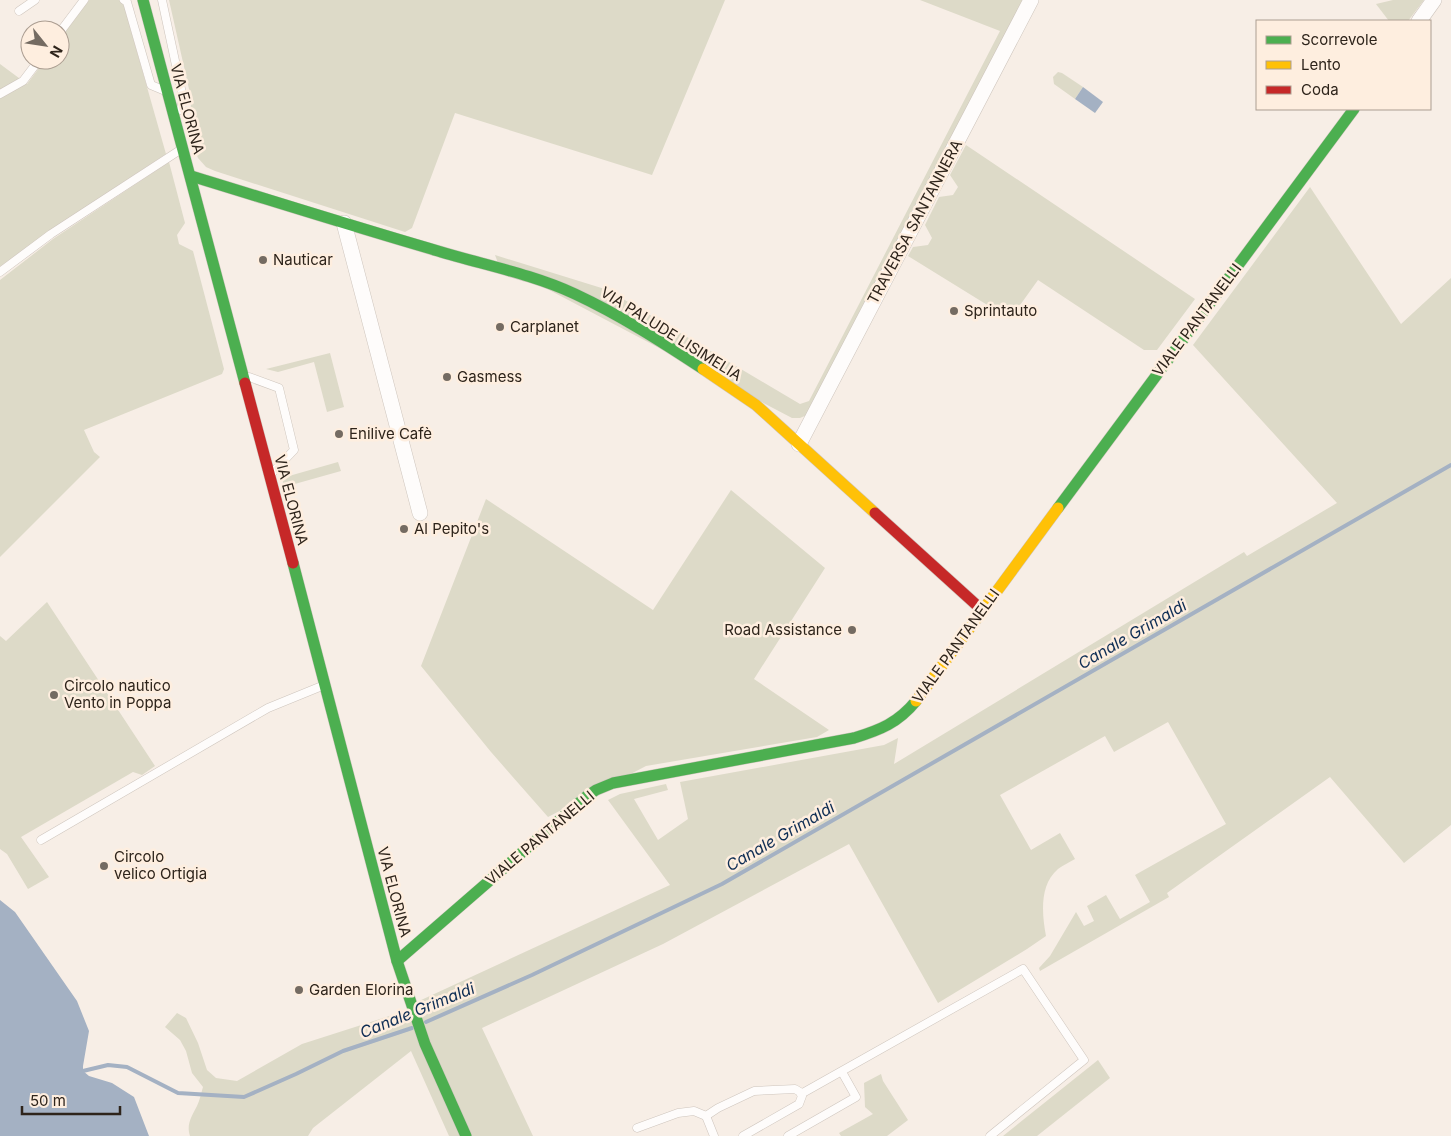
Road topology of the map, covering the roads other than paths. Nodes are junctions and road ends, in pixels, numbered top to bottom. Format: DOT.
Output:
graph roads {
  1 [pos="35,0"];
  2 [pos="84,0"];
  3 [pos="124,0"];
  4 [pos="142,0"];
  5 [pos="162,0"];
  6 [pos="1031,0"];
  7 [pos="1434,0"];
  8 [pos="19,11"];
  9 [pos="69,20"];
  10 [pos="1420,20"];
  11 [pos="31,70"];
  12 [pos="167,92"];
  13 [pos="0,94"];
  14 [pos="1353,110"];
  15 [pos="177,132"];
  16 [pos="182,149"];
  17 [pos="191,176"];
  18 [pos="344,223"];
  19 [pos="0,272"];
  20 [pos="243,375"];
  21 [pos="800,444"];
  22 [pos="269,476"];
  23 [pos="420,513"];
  24 [pos="982,610"];
  25 [pos="324,685"];
  26 [pos="41,840"];
  27 [pos="397,961"];
  28 [pos="842,1072"];
  29 [pos="801,1094"];
  30 [pos="706,1116"];
  31 [pos="637,1128"];
  32 [pos="466,1136"];
  33 [pos="714,1136"];
  34 [pos="743,1136"];
  35 [pos="788,1136"];
  36 [pos="990,1136"];
  1 -- 8 [label="lane"];
  2 -- 9 [label="lane"];
  3 -- 12 [label="lane"];
  4 -- 12 [label="street, VIA ELORINA"];
  5 -- 15 [label="lane"];
  6 -- 21 [label="street, TRAVERSA SANTANNERA"];
  7 -- 10 [label="street"];
  11 -- 13 [label="lane"];
  12 -- 15 [label="street, VIA ELORINA"];
  14 -- 24 [label="street, VIALE PANTANELLI"];
  15 -- 16 [label="street, VIA ELORINA"];
  16 -- 17 [label="street, VIA ELORINA"];
  16 -- 19 [label="lane"];
  17 -- 18 [label="street, VIA PALUDE LISIMELIA"];
  17 -- 20 [label="street, VIA ELORINA"];
  18 -- 21 [label="street, VIA PALUDE LISIMELIA"];
  18 -- 23 [label="street"];
  20 -- 22 [label="street, VIA ELORINA"];
  20 -- 22 [label="lane"];
  21 -- 24 [label="street, VIA PALUDE LISIMELIA"];
  22 -- 25 [label="street, VIA ELORINA"];
  24 -- 27 [label="street, VIALE PANTANELLI"];
  25 -- 26 [label="lane"];
  25 -- 27 [label="street, VIA ELORINA"];
  27 -- 32 [label="street, VIA ELORINA"];
  28 -- 29 [label="lane"];
  28 -- 35 [label="lane"];
  28 -- 36 [label="lane"];
  29 -- 30 [label="lane"];
  29 -- 34 [label="lane"];
  30 -- 31 [label="lane"];
  30 -- 33 [label="lane"];
}
